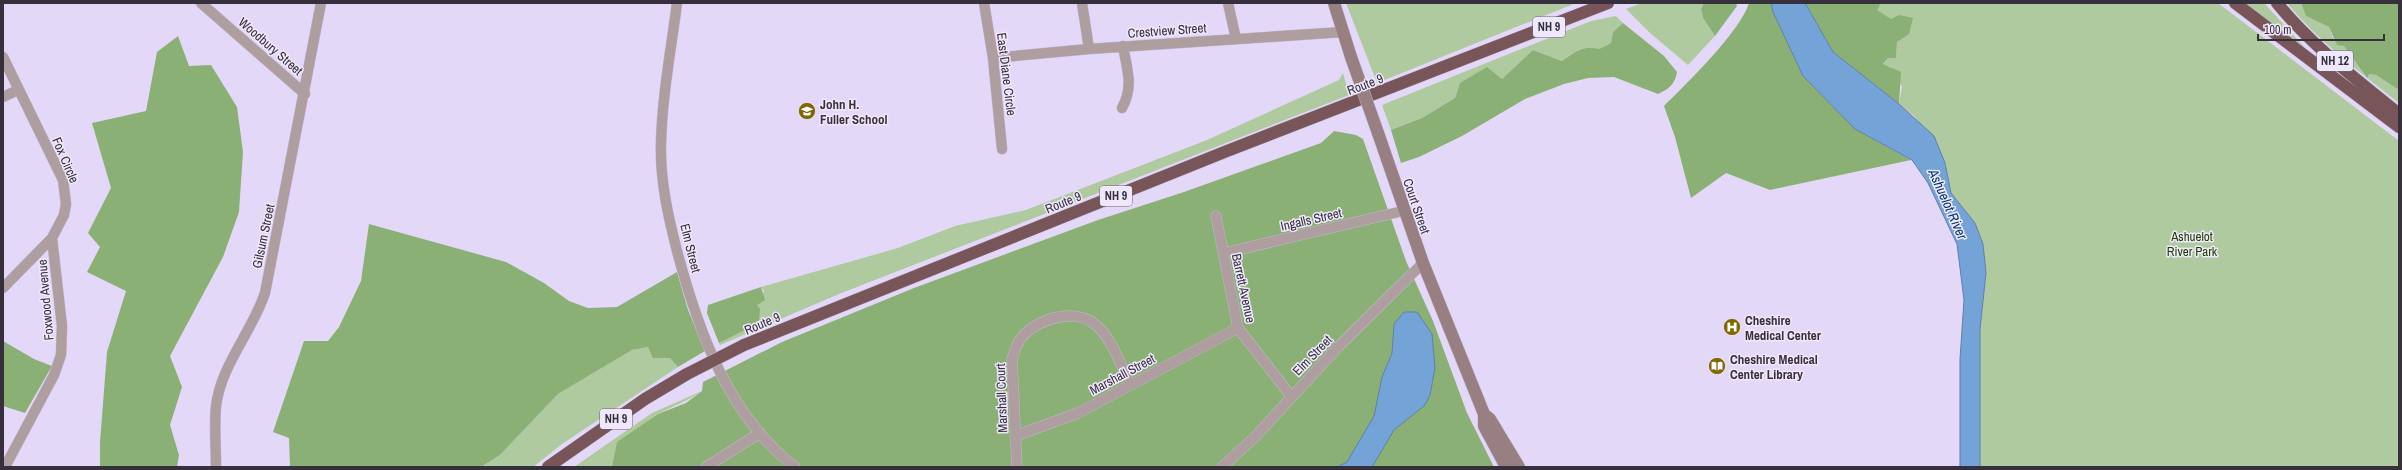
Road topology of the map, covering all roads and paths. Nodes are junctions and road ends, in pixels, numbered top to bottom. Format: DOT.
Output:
graph roads {
  1 [pos="201,3"];
  2 [pos="321,3"];
  3 [pos="677,3"];
  4 [pos="984,3"];
  5 [pos="1082,3"];
  6 [pos="1228,3"];
  7 [pos="1334,3"];
  8 [pos="1608,3"];
  9 [pos="2235,3"];
  10 [pos="2277,3"];
  11 [pos="1343,32"];
  12 [pos="1236,39"];
  13 [pos="1123,46"];
  14 [pos="1089,48"];
  15 [pos="3,57"];
  16 [pos="993,58"];
  17 [pos="18,90"];
  18 [pos="305,94"];
  19 [pos="3,97"];
  20 [pos="1122,108"];
  21 [pos="2399,114"];
  22 [pos="2399,127"];
  23 [pos="1002,149"];
  24 [pos="1403,211"];
  25 [pos="1216,216"];
  26 [pos="52,238"];
  27 [pos="1224,253"];
  28 [pos="1423,264"];
  29 [pos="3,288"];
  30 [pos="1238,328"];
  31 [pos="1130,385"];
  32 [pos="1291,396"];
  33 [pos="1484,414"];
  34 [pos="760,433"];
  35 [pos="1015,436"];
  36 [pos="1234,462"];
  37 [pos="6,467"];
  38 [pos="216,467"];
  39 [pos="548,467"];
  40 [pos="706,467"];
  41 [pos="795,467"];
  42 [pos="1016,467"];
  43 [pos="1222,467"];
  44 [pos="1506,467"];
  45 [pos="1519,467"];
  1 -- 18 [label="street, Woodbury Street"];
  2 -- 18 [label="street, Gilsum Street"];
  3 -- 34 [label="street, Elm Street"];
  4 -- 16 [label="street, East Diane Circle"];
  5 -- 14 [label="street"];
  6 -- 12 [label="street"];
  7 -- 11 [label="main road, Court Street"];
  8 -- 39 [label="highway, Route 9 / NH 9, bridge"];
  9 -- 22 [label="highway"];
  10 -- 21 [label="highway, NH 12"];
  11 -- 12 [label="street, Crestview Street"];
  11 -- 24 [label="main road, Court Street, bridge"];
  12 -- 13 [label="street, Crestview Street"];
  13 -- 14 [label="street, Crestview Street"];
  13 -- 20 [label="street"];
  14 -- 16 [label="street, Crestview Street"];
  15 -- 17 [label="street, Fox Circle"];
  16 -- 23 [label="street, East Diane Circle"];
  17 -- 19 [label="street"];
  17 -- 26 [label="street, Fox Circle"];
  18 -- 38 [label="street, Gilsum Street"];
  24 -- 27 [label="street, Ingalls Street"];
  24 -- 28 [label="main road, Court Street"];
  25 -- 27 [label="street, Barrett Avenue"];
  26 -- 29 [label="street, Fox Circle"];
  26 -- 37 [label="street, Foxwood Avenue"];
  27 -- 30 [label="street, Barrett Avenue"];
  28 -- 32 [label="street, Elm Street"];
  28 -- 33 [label="main road, Court Street"];
  30 -- 31 [label="street, Marshall Street"];
  30 -- 32 [label="street, Barrett Avenue"];
  31 -- 35 [label="street, Marshall Street"];
  31 -- 35 [label="street, Marshall Court"];
  32 -- 36 [label="street, Elm Street"];
  33 -- 44 [label="main road, Court Street"];
  33 -- 45 [label="main road, Court Street"];
  34 -- 40 [label="street"];
  34 -- 41 [label="street, Elm Street"];
  35 -- 42 [label="street, Marshall Court"];
  36 -- 43 [label="street, Elm Street"];
}
